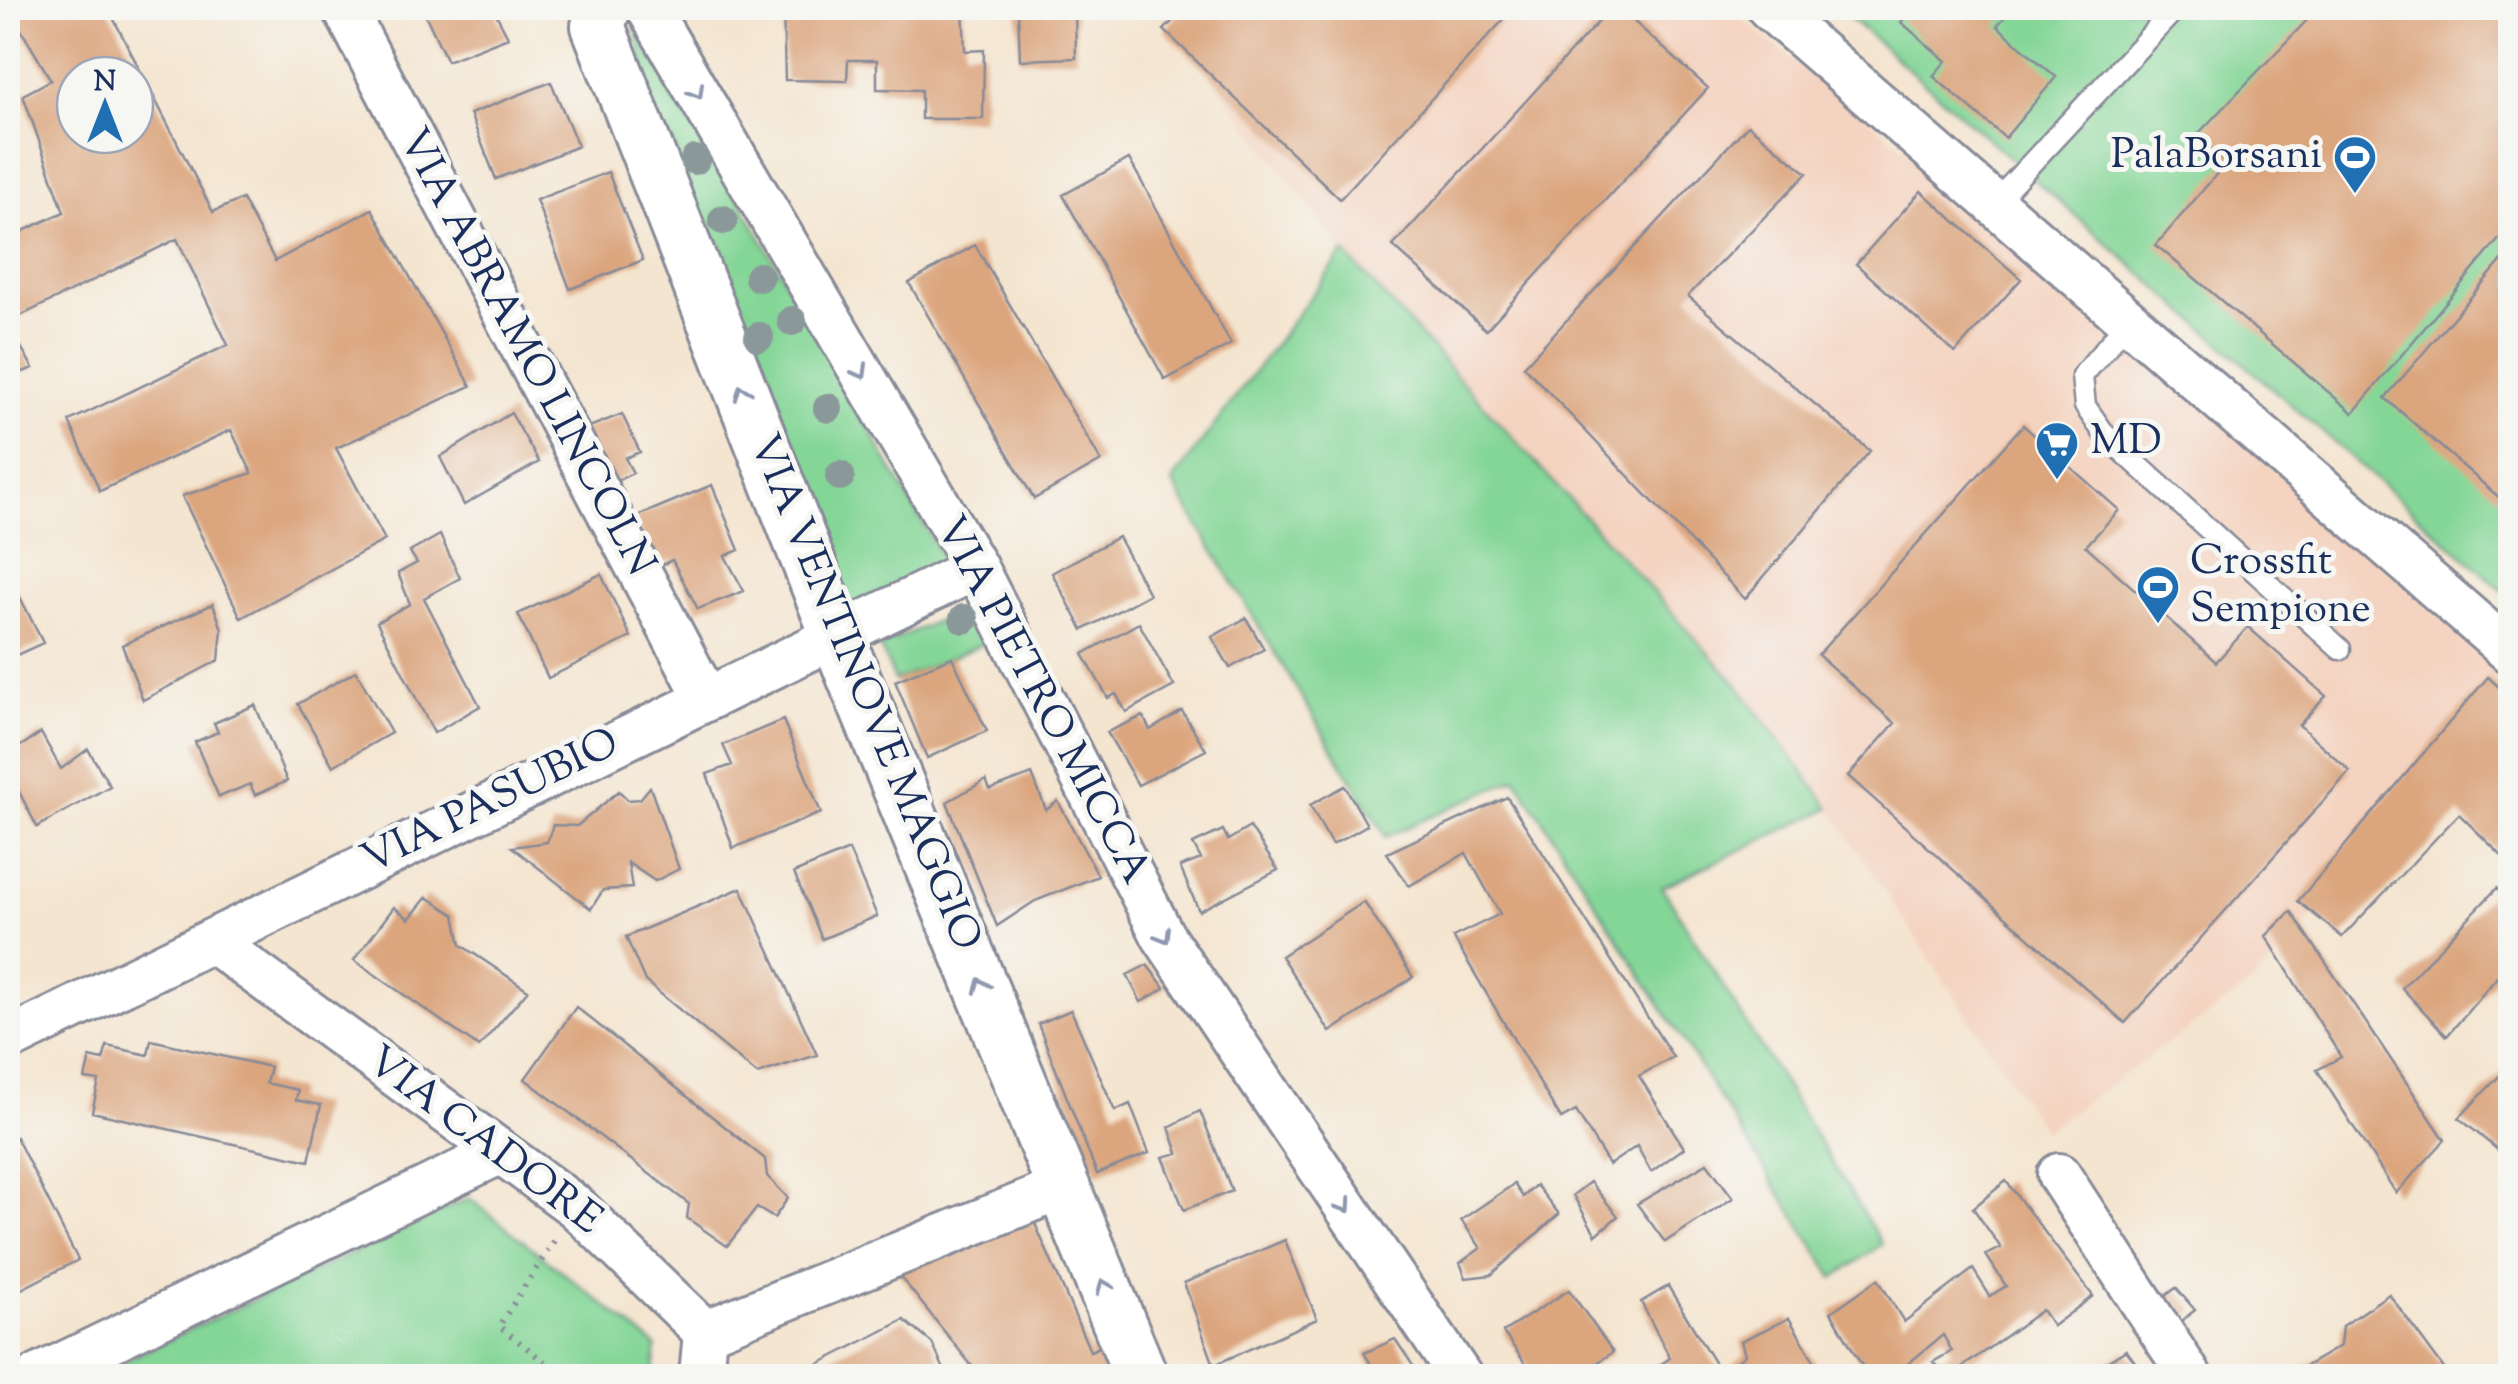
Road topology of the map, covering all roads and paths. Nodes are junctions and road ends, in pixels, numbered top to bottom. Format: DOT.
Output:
graph roads {
  1 [pos="344,8"];
  2 [pos="604,8"];
  3 [pos="648,8"];
  4 [pos="1769,8"];
  5 [pos="2176,8"];
  6 [pos="1996,201"];
  7 [pos="2130,320"];
  8 [pos="976,568"];
  9 [pos="838,635"];
  10 [pos="2340,649"];
  11 [pos="2510,652"];
  12 [pos="706,698"];
  13 [pos="212,941"];
  14 [pos="8,1040"];
  15 [pos="502,1152"];
  16 [pos="2059,1175"];
  17 [pos="1064,1187"];
  18 [pos="576,1207"];
  19 [pos="705,1332"];
  20 [pos="38,1376"];
  21 [pos="562,1376"];
  22 [pos="701,1376"];
  23 [pos="1140,1376"];
  24 [pos="1460,1376"];
  25 [pos="2190,1376"];
  1 -- 12 [label="street, VIA ABRAMO LINCOLN"];
  9 -- 2 [label="street, VIA VENTINOVE MAGGIO, one-way"];
  3 -- 8 [label="street, VIA PIETRO MICCA, one-way"];
  4 -- 6 [label="street"];
  5 -- 6 [label="lane"];
  6 -- 7 [label="street"];
  7 -- 10 [label="lane"];
  7 -- 11 [label="street"];
  8 -- 9 [label="street, VIA PASUBIO"];
  8 -- 24 [label="street, VIA PIETRO MICCA, one-way"];
  9 -- 12 [label="street, VIA PASUBIO"];
  17 -- 9 [label="street, VIA VENTINOVE MAGGIO, one-way"];
  12 -- 13 [label="street, VIA PASUBIO"];
  13 -- 14 [label="street, VIA PASUBIO"];
  13 -- 15 [label="street, VIA CADORE"];
  15 -- 18 [label="street, VIA CADORE"];
  15 -- 20 [label="street"];
  16 -- 25 [label="street"];
  17 -- 19 [label="street"];
  23 -- 17 [label="street, VIA VENTINOVE MAGGIO, one-way"];
  18 -- 19 [label="street, VIA CADORE"];
  18 -- 21 [label="path"];
  19 -- 22 [label="street"];
}
